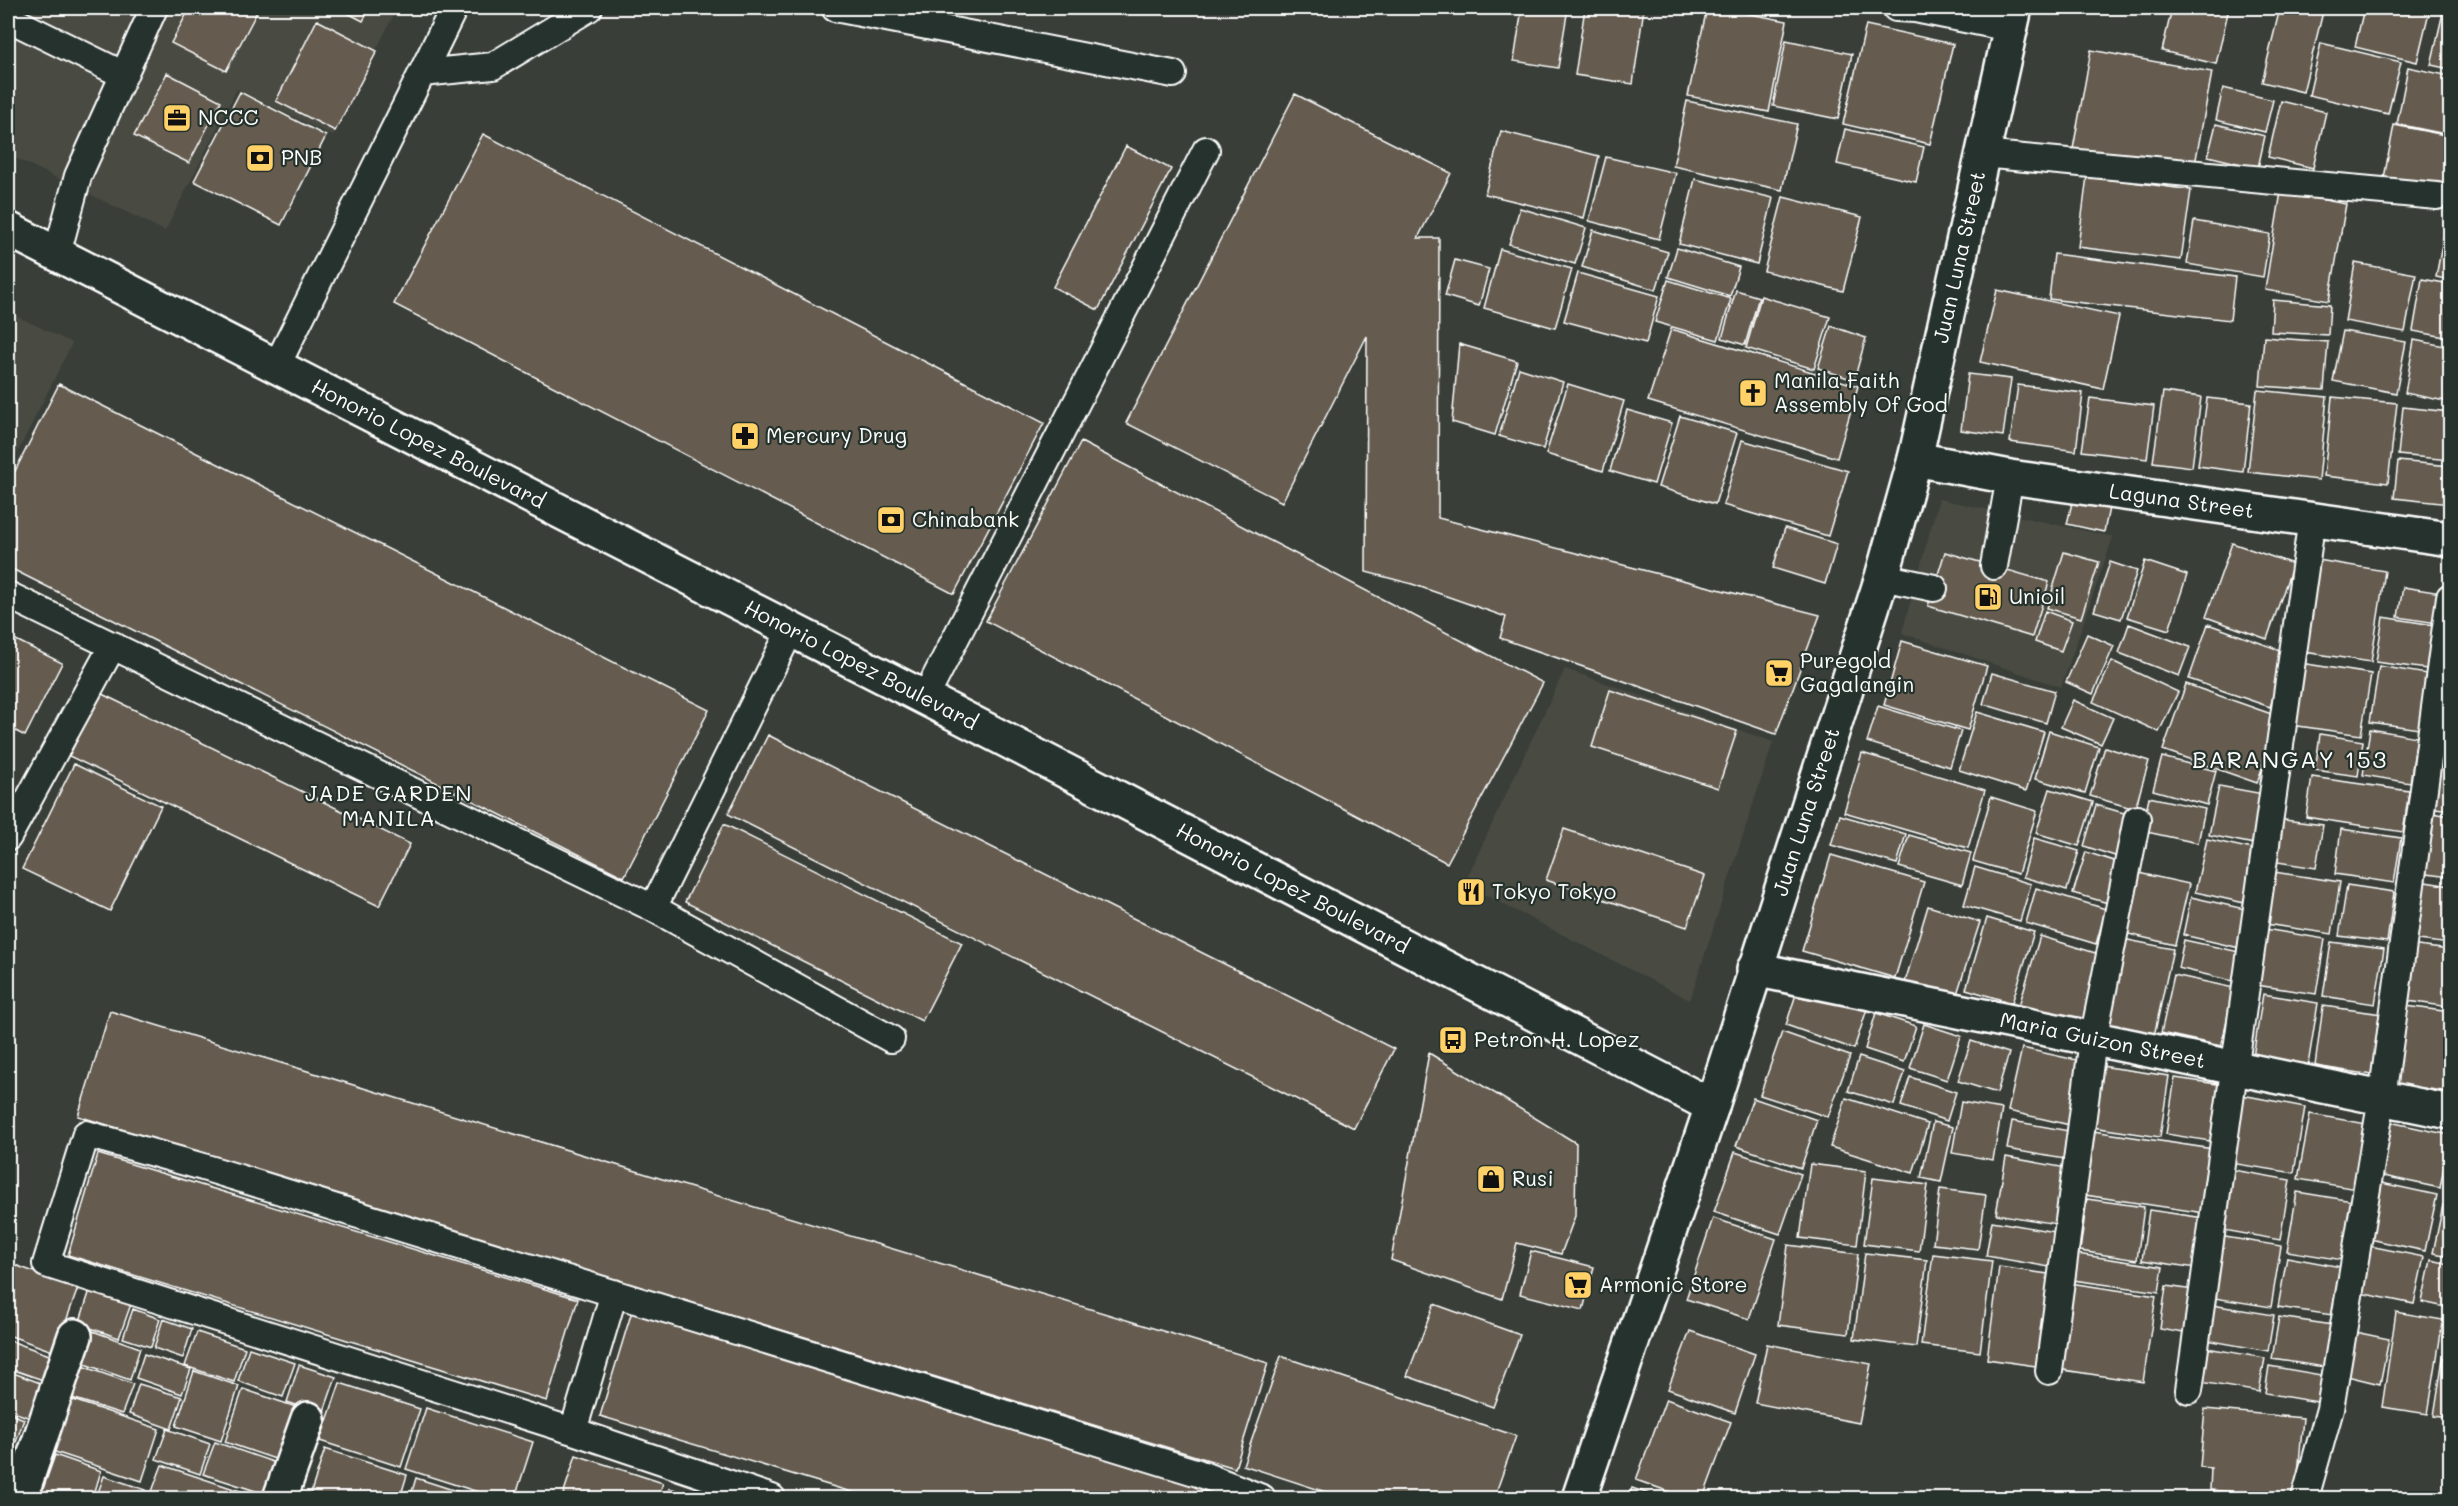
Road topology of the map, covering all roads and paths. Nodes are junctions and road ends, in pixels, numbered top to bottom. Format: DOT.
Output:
graph roads {
  1 [pos="154,8"];
  2 [pos="454,8"];
  3 [pos="589,8"];
  4 [pos="835,8"];
  5 [pos="1896,8"];
  6 [pos="8,18"];
  7 [pos="2012,18"];
  8 [pos="422,73"];
  9 [pos="1173,74"];
  10 [pos="124,75"];
  11 [pos="1206,150"];
  12 [pos="1981,154"];
  13 [pos="2437,196"];
  14 [pos="8,229"];
  15 [pos="57,254"];
  16 [pos="276,367"];
  17 [pos="1915,459"];
  18 [pos="2010,477"];
  19 [pos="2312,518"];
  20 [pos="2451,539"];
  21 [pos="1994,566"];
  22 [pos="1882,577"];
  23 [pos="1934,588"];
  24 [pos="8,595"];
  25 [pos="2451,597"];
  26 [pos="791,629"];
  27 [pos="112,645"];
  28 [pos="926,698"];
  29 [pos="2137,819"];
  30 [pos="8,837"];
  31 [pos="653,908"];
  32 [pos="1754,969"];
  33 [pos="891,1039"];
  34 [pos="2093,1040"];
  35 [pos="2233,1068"];
  36 [pos="2382,1098"];
  37 [pos="1712,1106"];
  38 [pos="2451,1112"];
  39 [pos="614,1293"];
  40 [pos="75,1336"];
  41 [pos="2049,1371"];
  42 [pos="2189,1390"];
  43 [pos="308,1419"];
  44 [pos="573,1431"];
  45 [pos="20,1498"];
  46 [pos="280,1498"];
  47 [pos="772,1498"];
  48 [pos="1262,1498"];
  49 [pos="1579,1498"];
  50 [pos="2305,1498"];
  1 -- 10 [label="lane"];
  2 -- 8 [label="lane"];
  3 -- 8 [label="lane"];
  4 -- 9 [label="lane"];
  5 -- 7 [label="lane"];
  6 -- 10 [label="lane"];
  7 -- 12 [label="main road, Juan Luna Street"];
  8 -- 16 [label="lane"];
  10 -- 15 [label="lane"];
  11 -- 28 [label="lane"];
  12 -- 13 [label="lane"];
  12 -- 17 [label="main road, Juan Luna Street"];
  14 -- 15 [label="main road, Honorio Lopez Boulevard"];
  15 -- 16 [label="main road, Honorio Lopez Boulevard"];
  16 -- 26 [label="main road, Honorio Lopez Boulevard"];
  17 -- 18 [label="main road, Laguna Street"];
  17 -- 22 [label="main road, Juan Luna Street"];
  18 -- 19 [label="main road, Laguna Street"];
  18 -- 21 [label="lane"];
  19 -- 20 [label="main road, Laguna Street"];
  19 -- 35 [label="lane"];
  22 -- 23 [label="lane"];
  22 -- 32 [label="main road, Juan Luna Street"];
  24 -- 27 [label="lane"];
  25 -- 36 [label="lane"];
  26 -- 28 [label="main road, Honorio Lopez Boulevard"];
  26 -- 31 [label="lane"];
  27 -- 30 [label="lane"];
  27 -- 31 [label="lane"];
  28 -- 37 [label="main road, Honorio Lopez Boulevard"];
  29 -- 34 [label="lane"];
  31 -- 33 [label="lane"];
  32 -- 34 [label="main road, Maria Guizon Street"];
  32 -- 37 [label="main road, Juan Luna Street"];
  34 -- 35 [label="main road, Maria Guizon Street"];
  34 -- 41 [label="lane"];
  35 -- 36 [label="main road, Maria Guizon Street"];
  35 -- 42 [label="lane"];
  36 -- 38 [label="main road, Maria Guizon Street"];
  36 -- 50 [label="lane"];
  37 -- 49 [label="main road, Juan Luna Street"];
  39 -- 44 [label="lane"];
  39 -- 44 [label="lane"];
  39 -- 48 [label="lane"];
  40 -- 45 [label="main road"];
  43 -- 46 [label="main road"];
  44 -- 47 [label="lane"];
}
